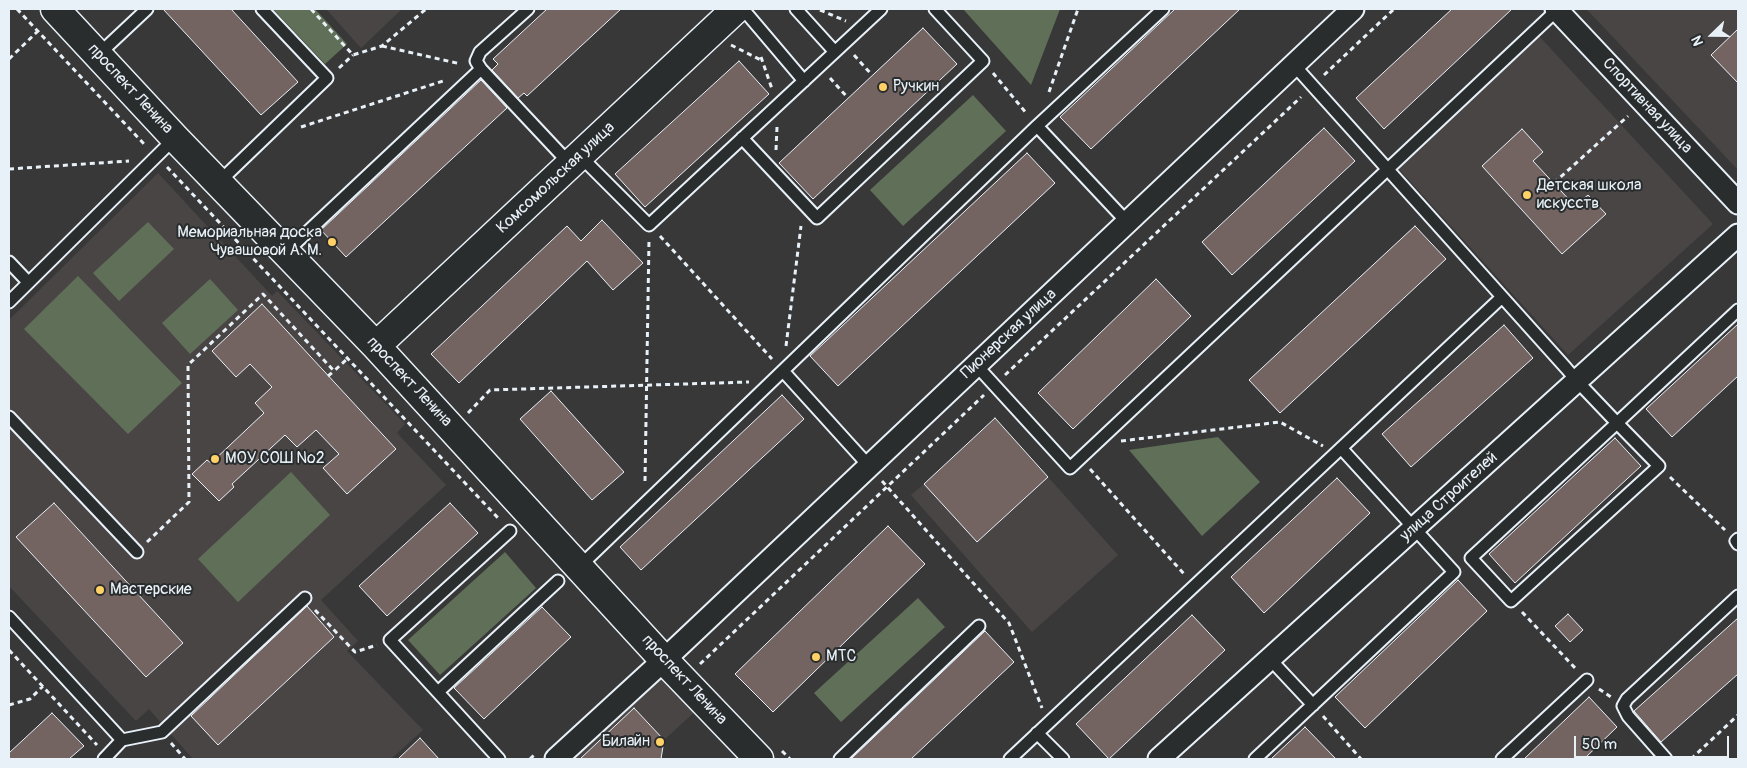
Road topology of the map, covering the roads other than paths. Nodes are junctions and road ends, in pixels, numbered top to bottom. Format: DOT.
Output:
graph roads {
  1 [pos="55,9"];
  2 [pos="147,9"];
  3 [pos="262,9"];
  4 [pos="528,9"];
  5 [pos="736,9"];
  6 [pos="743,9"];
  7 [pos="796,9"];
  8 [pos="881,9"];
  9 [pos="936,9"];
  10 [pos="1163,9"];
  11 [pos="1353,9"];
  12 [pos="1557,9"];
  13 [pos="839,48"];
  14 [pos="98,55"];
  15 [pos="1294,65"];
  16 [pos="481,69"];
  17 [pos="804,80"];
  18 [pos="1038,126"];
  19 [pos="742,138"];
  20 [pos="161,151"];
  21 [pos="575,160"];
  22 [pos="1387,168"];
  23 [pos="218,182"];
  24 [pos="1738,203"];
  25 [pos="1127,222"];
  26 [pos="1738,235"];
  27 [pos="286,252"];
  28 [pos="9,262"];
  29 [pos="28,282"];
  30 [pos="1502,297"];
  31 [pos="9,302"];
  32 [pos="1738,310"];
  33 [pos="376,346"];
  34 [pos="976,365"];
  35 [pos="783,371"];
  36 [pos="1577,381"];
  37 [pos="9,417"];
  38 [pos="1618,423"];
  39 [pos="1338,450"];
  40 [pos="869,466"];
  41 [pos="1415,528"];
  42 [pos="510,531"];
  43 [pos="137,552"];
  44 [pos="568,574"];
  45 [pos="1738,596"];
  46 [pos="305,598"];
  47 [pos="9,617"];
  48 [pos="979,626"];
  49 [pos="1270,659"];
  50 [pos="664,660"];
  51 [pos="1587,680"];
  52 [pos="438,692"];
  53 [pos="1313,705"];
  54 [pos="1037,733"];
  55 [pos="122,740"];
  56 [pos="106,758"];
  57 [pos="499,759"];
  58 [pos="556,759"];
  59 [pos="759,759"];
  60 [pos="840,759"];
  61 [pos="1010,759"];
  62 [pos="1063,759"];
  63 [pos="1159,759"];
  64 [pos="1256,759"];
  65 [pos="1502,759"];
  66 [pos="1666,759"];
  1 -- 14 [label="street, проспект Ленина"];
  2 -- 14 [label="lane"];
  3 -- 23 [label="lane"];
  4 -- 16 [label="lane"];
  5 -- 21 [label="street, Комсомольская улица"];
  6 -- 17 [label="lane"];
  7 -- 13 [label="lane"];
  8 -- 13 [label="lane"];
  9 -- 19 [label="lane"];
  10 -- 18 [label="lane"];
  11 -- 15 [label="street, Пионерская улица"];
  12 -- 22 [label="lane"];
  12 -- 24 [label="street, Спортивная улица"];
  13 -- 17 [label="lane"];
  14 -- 20 [label="street, проспект Ленина"];
  15 -- 22 [label="lane"];
  15 -- 25 [label="street, Пионерская улица"];
  16 -- 21 [label="lane"];
  16 -- 27 [label="lane"];
  17 -- 19 [label="lane"];
  18 -- 25 [label="lane"];
  18 -- 35 [label="lane"];
  19 -- 21 [label="lane"];
  20 -- 23 [label="street, проспект Ленина"];
  20 -- 29 [label="lane"];
  21 -- 33 [label="street, Комсомольская улица"];
  22 -- 30 [label="lane"];
  22 -- 34 [label="lane"];
  23 -- 27 [label="street, проспект Ленина"];
  25 -- 34 [label="street, Пионерская улица"];
  26 -- 36 [label="street, улица Строителей"];
  27 -- 33 [label="street, проспект Ленина"];
  28 -- 29 [label="lane"];
  29 -- 31 [label="lane"];
  30 -- 36 [label="lane"];
  30 -- 39 [label="lane"];
  32 -- 38 [label="lane"];
  33 -- 44 [label="street, проспект Ленина"];
  34 -- 40 [label="street, Пионерская улица"];
  35 -- 40 [label="lane"];
  35 -- 44 [label="lane"];
  36 -- 38 [label="lane"];
  36 -- 41 [label="street, улица Строителей"];
  37 -- 43 [label="lane"];
  38 -- 38 [label="lane"];
  39 -- 41 [label="lane"];
  39 -- 54 [label="lane"];
  40 -- 50 [label="street, Пионерская улица"];
  41 -- 49 [label="street, улица Строителей"];
  41 -- 53 [label="lane"];
  42 -- 52 [label="lane"];
  44 -- 50 [label="street, проспект Ленина"];
  44 -- 52 [label="lane"];
  45 -- 66 [label="lane"];
  46 -- 55 [label="lane"];
  47 -- 55 [label="lane"];
  48 -- 60 [label="lane"];
  49 -- 53 [label="lane"];
  49 -- 63 [label="street, улица Строителей"];
  50 -- 58 [label="street, Пионерская улица"];
  50 -- 59 [label="street, проспект Ленина"];
  51 -- 65 [label="lane"];
  52 -- 57 [label="lane"];
  53 -- 64 [label="lane"];
  54 -- 61 [label="lane"];
  54 -- 62 [label="lane"];
  55 -- 56 [label="lane"];
}
